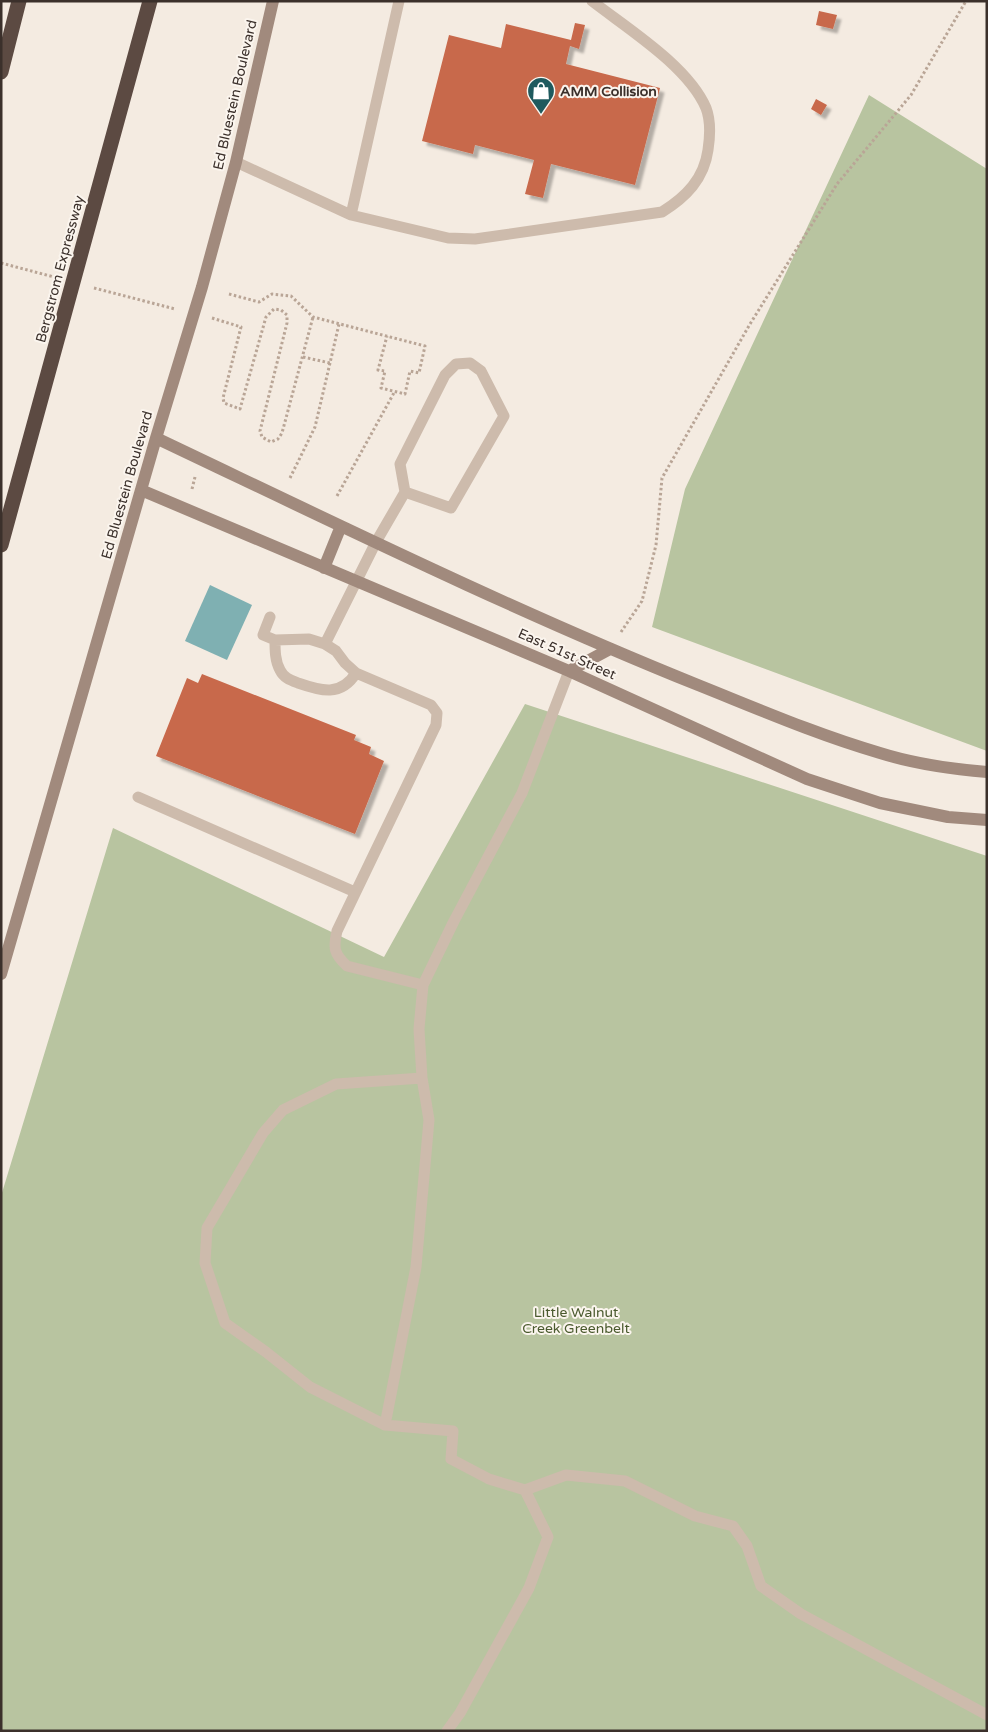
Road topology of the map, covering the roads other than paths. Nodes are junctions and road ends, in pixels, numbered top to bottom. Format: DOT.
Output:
graph roads {
  1 [pos="19,1"];
  2 [pos="150,1"];
  3 [pos="273,1"];
  4 [pos="399,1"];
  5 [pos="592,1"];
  6 [pos="1,72"];
  7 [pos="236,162"];
  8 [pos="351,215"];
  9 [pos="156,438"];
  10 [pos="141,490"];
  11 [pos="405,492"];
  12 [pos="341,526"];
  13 [pos="376,542"];
  14 [pos="1,546"];
  15 [pos="324,568"];
  16 [pos="357,582"];
  17 [pos="270,617"];
  18 [pos="275,640"];
  19 [pos="325,644"];
  20 [pos="610,650"];
  21 [pos="569,671"];
  22 [pos="356,673"];
  23 [pos="987,772"];
  24 [pos="138,797"];
  25 [pos="987,820"];
  26 [pos="355,892"];
  27 [pos="1,974"];
  28 [pos="423,985"];
  29 [pos="422,1078"];
  30 [pos="386,1425"];
  31 [pos="525,1490"];
  32 [pos="987,1715"];
  33 [pos="447,1731"];
  1 -- 6 [label="highway"];
  2 -- 14 [label="highway, Bergstrom Expressway"];
  3 -- 7 [label="street, Ed Bluestein Boulevard"];
  4 -- 8 [label="lane"];
  5 -- 8 [label="lane"];
  7 -- 8 [label="lane"];
  7 -- 9 [label="street, Ed Bluestein Boulevard"];
  9 -- 10 [label="street, Ed Bluestein Boulevard"];
  9 -- 12 [label="street, East 51st Street"];
  10 -- 15 [label="street, East 51st Street"];
  10 -- 27 [label="street, Ed Bluestein Boulevard"];
  11 -- 11 [label="lane"];
  11 -- 13 [label="lane"];
  12 -- 13 [label="street, East 51st Street"];
  12 -- 15 [label="street"];
  13 -- 16 [label="lane"];
  13 -- 20 [label="street, East 51st Street"];
  15 -- 16 [label="street, East 51st Street"];
  16 -- 19 [label="lane"];
  16 -- 21 [label="street, East 51st Street"];
  17 -- 18 [label="lane"];
  18 -- 19 [label="lane"];
  18 -- 22 [label="lane"];
  19 -- 22 [label="lane"];
  20 -- 21 [label="street"];
  20 -- 23 [label="street, East 51st Street"];
  21 -- 25 [label="street, East 51st Street"];
  21 -- 28 [label="lane"];
  22 -- 26 [label="lane"];
  24 -- 26 [label="lane"];
  26 -- 28 [label="lane"];
  28 -- 29 [label="lane"];
  29 -- 30 [label="lane"];
  29 -- 30 [label="lane"];
  30 -- 31 [label="lane"];
  31 -- 32 [label="lane"];
  31 -- 33 [label="lane"];
}
